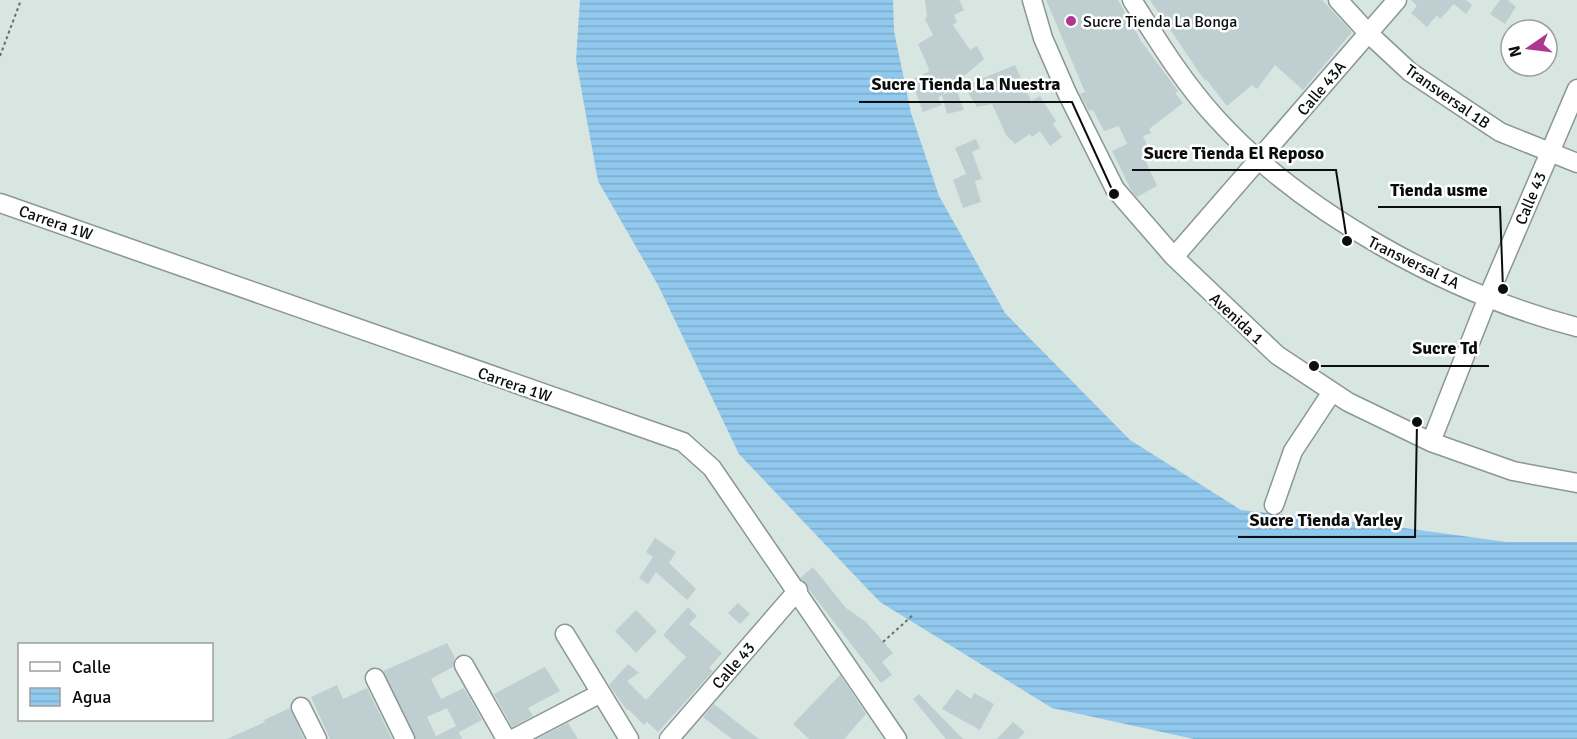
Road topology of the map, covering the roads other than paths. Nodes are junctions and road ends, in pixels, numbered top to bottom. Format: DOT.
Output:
graph roads {
  1 [pos="1032,0"];
  2 [pos="1132,0"];
  3 [pos="1338,0"];
  4 [pos="1397,0"];
  5 [pos="1368,33"];
  6 [pos="1577,89"];
  7 [pos="1549,153"];
  8 [pos="1259,160"];
  9 [pos="1577,163"];
  10 [pos="0,203"];
  11 [pos="1174,257"];
  12 [pos="1488,297"];
  13 [pos="1577,327"];
  14 [pos="1332,392"];
  15 [pos="1431,442"];
  16 [pos="1577,483"];
  17 [pos="1274,505"];
  18 [pos="798,590"];
  19 [pos="566,634"];
  20 [pos="464,665"];
  21 [pos="375,678"];
  22 [pos="601,693"];
  23 [pos="301,707"];
  24 [pos="678,736"];
  25 [pos="317,739"];
  26 [pos="405,739"];
  27 [pos="506,739"];
  28 [pos="513,739"];
  29 [pos="628,739"];
  30 [pos="897,739"];
  1 -- 11 [label="street, Avenida 1"];
  2 -- 8 [label="street, Transversal 1A"];
  3 -- 5 [label="street, Transversal 1B"];
  4 -- 5 [label="street, Calle 43A"];
  5 -- 7 [label="street, Transversal 1B"];
  5 -- 8 [label="street, Calle 43A"];
  6 -- 7 [label="street, Calle 43"];
  7 -- 9 [label="street, Transversal 1B"];
  7 -- 12 [label="street, Calle 43"];
  8 -- 11 [label="street, Calle 43A"];
  8 -- 12 [label="street, Transversal 1A"];
  10 -- 18 [label="street, Carrera 1W"];
  11 -- 14 [label="street, Avenida 1"];
  12 -- 13 [label="street, Transversal 1A"];
  12 -- 15 [label="street, Calle 43"];
  14 -- 15 [label="street, Avenida 1"];
  14 -- 17 [label="street"];
  15 -- 16 [label="street, Avenida 1"];
  18 -- 24 [label="street, Calle 43"];
  18 -- 30 [label="street, Carrera 1W"];
  19 -- 22 [label="street"];
  20 -- 27 [label="street"];
  21 -- 26 [label="street"];
  22 -- 28 [label="street"];
  22 -- 29 [label="street"];
  23 -- 25 [label="street"];
}
